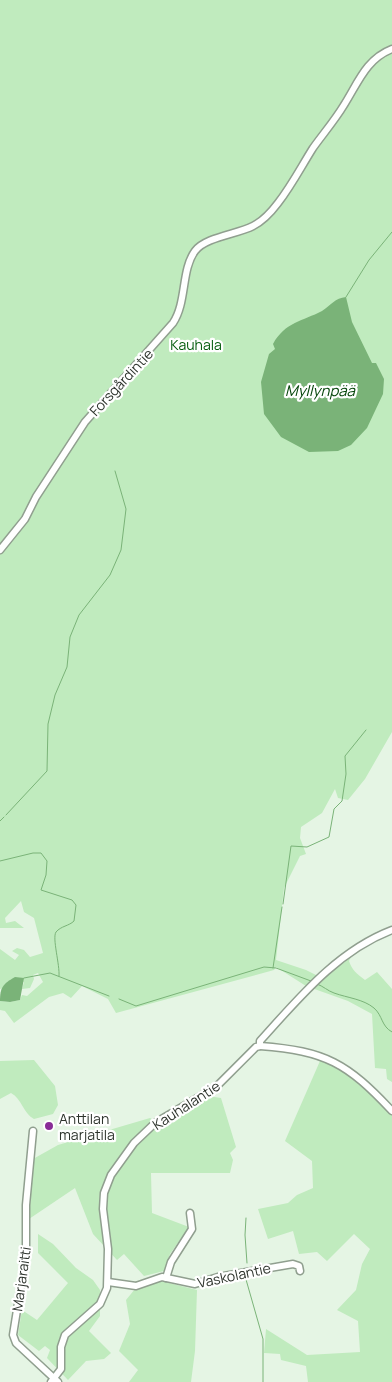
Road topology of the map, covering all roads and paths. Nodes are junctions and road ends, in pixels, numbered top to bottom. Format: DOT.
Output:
graph roads {
  1 [pos="392,49"];
  2 [pos="0,550"];
  3 [pos="392,930"];
  4 [pos="260,1046"];
  5 [pos="392,1111"];
  6 [pos="33,1131"];
  7 [pos="190,1213"];
  8 [pos="300,1271"];
  9 [pos="166,1278"];
  10 [pos="108,1282"];
  11 [pos="54,1381"];
  1 -- 2 [label="street, Forsgårdintie"];
  3 -- 4 [label="street, Kauhalantie"];
  4 -- 5 [label="street"];
  4 -- 10 [label="street, Kauhalantie"];
  6 -- 11 [label="street, Marjaraitti"];
  7 -- 9 [label="street"];
  8 -- 9 [label="street, Vaskolantie"];
  9 -- 10 [label="street, Vaskolantie"];
  10 -- 11 [label="street, Kauhalantie"];
}
